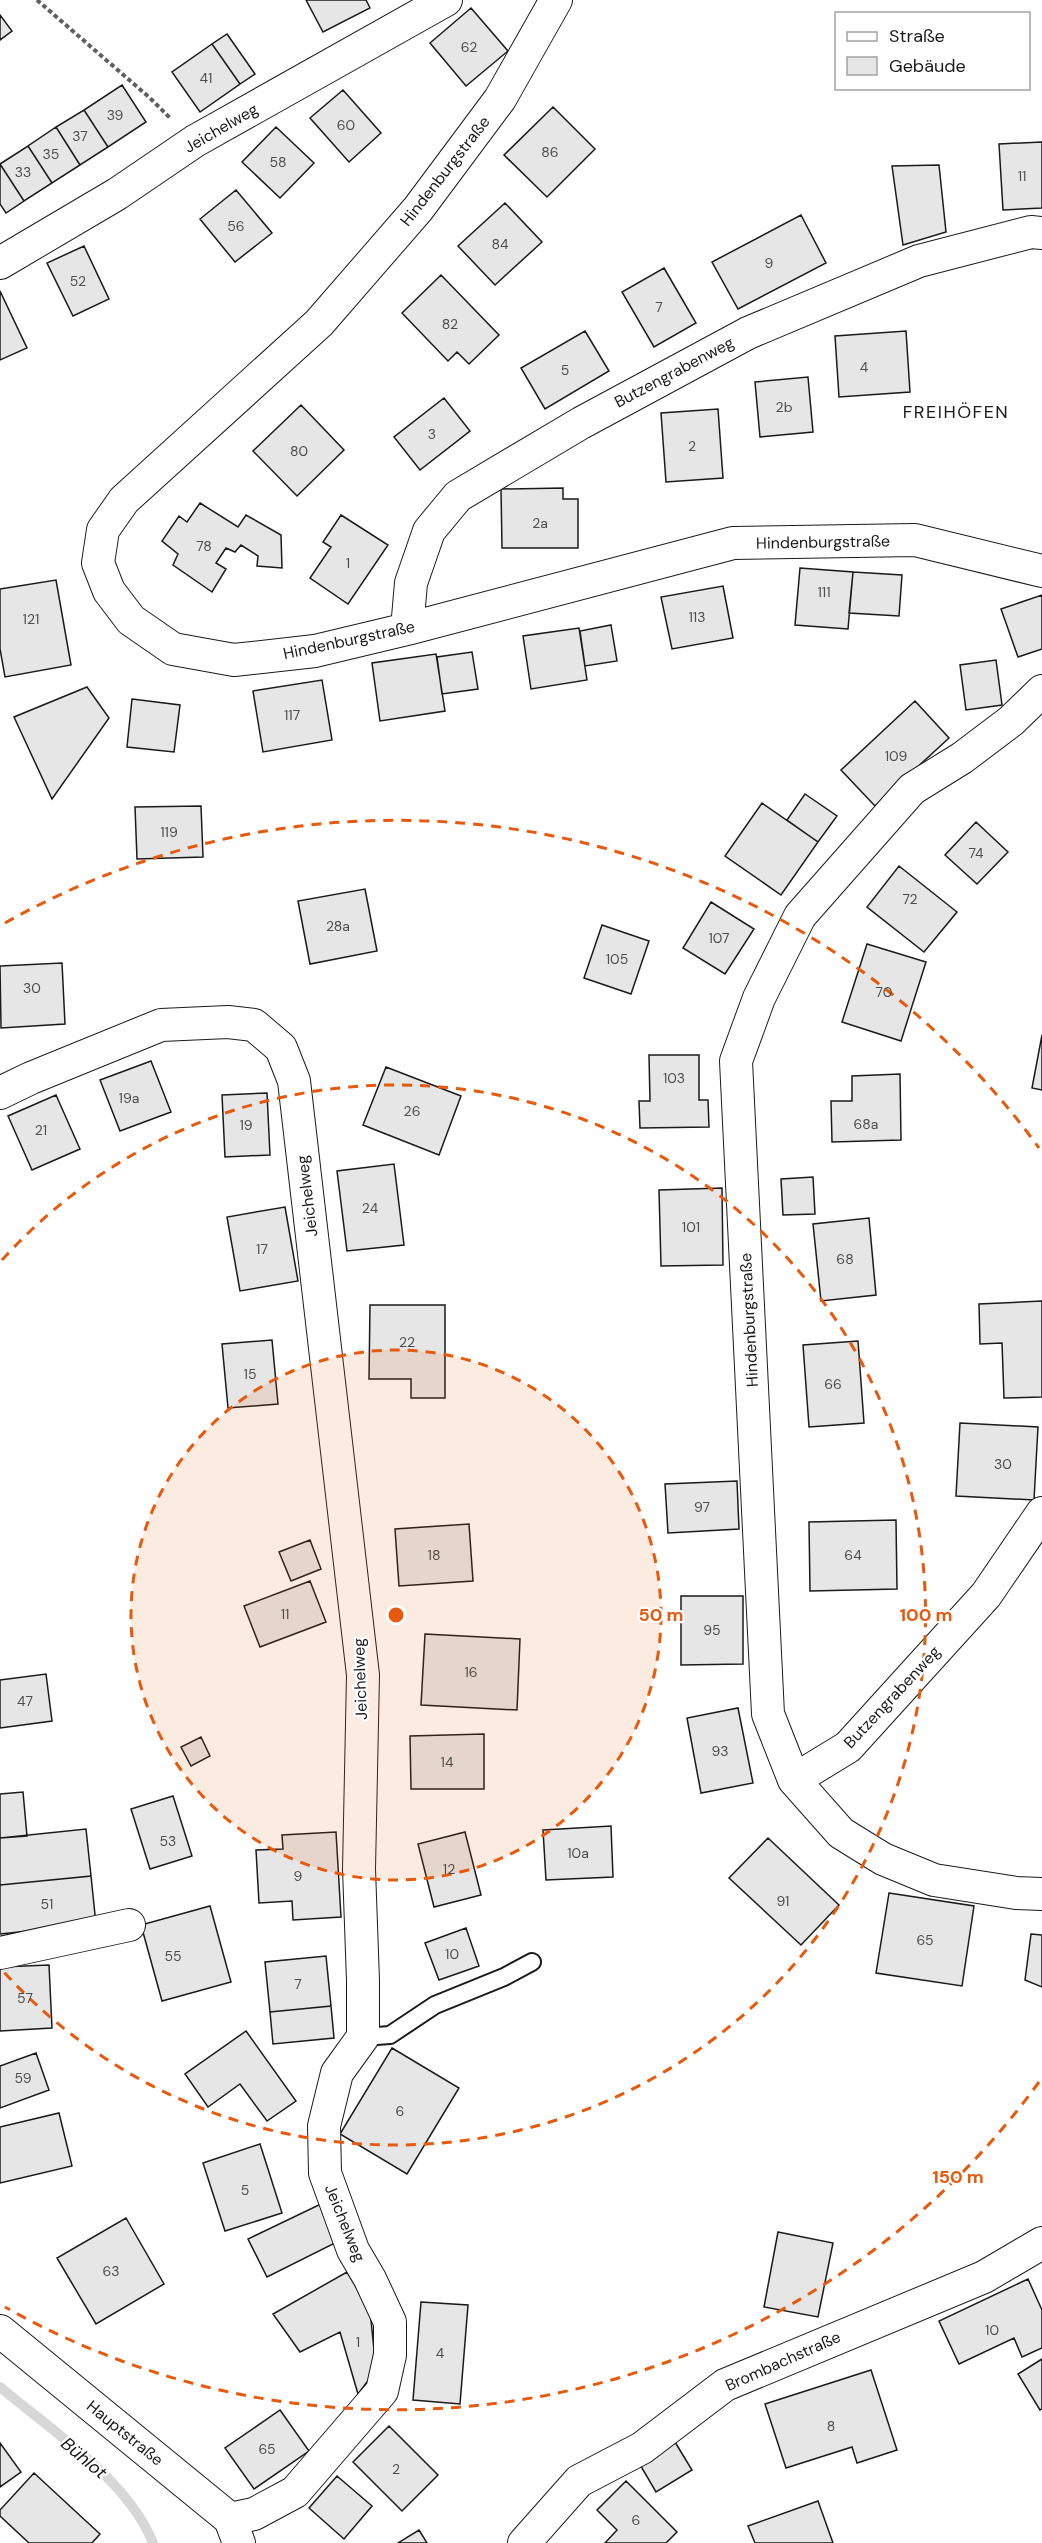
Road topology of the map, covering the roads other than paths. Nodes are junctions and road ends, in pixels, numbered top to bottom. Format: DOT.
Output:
graph roads {
  1 [pos="446,0"];
  2 [pos="556,0"];
  3 [pos="1042,233"];
  4 [pos="0,263"];
  5 [pos="1042,571"];
  6 [pos="407,629"];
  7 [pos="1042,691"];
  8 [pos="0,1093"];
  9 [pos="1042,1513"];
  10 [pos="794,1780"];
  11 [pos="1042,1894"];
  12 [pos="129,1925"];
  13 [pos="0,1953"];
  14 [pos="532,1962"];
  15 [pos="363,2037"];
  16 [pos="1042,2243"];
  17 [pos="0,2331"];
  18 [pos="235,2531"];
  19 [pos="524,2543"];
  1 -- 4 [label="street, Jeichelweg"];
  2 -- 6 [label="street, Hindenburgstraße"];
  3 -- 6 [label="street, Butzengrabenweg"];
  5 -- 6 [label="street, Hindenburgstraße"];
  7 -- 10 [label="street, Hindenburgstraße"];
  8 -- 15 [label="street, Jeichelweg"];
  9 -- 10 [label="street, Butzengrabenweg"];
  10 -- 11 [label="street, Hindenburgstraße"];
  12 -- 13 [label="street"];
  14 -- 15 [label="lane"];
  15 -- 18 [label="street, Jeichelweg"];
  16 -- 19 [label="street, Brombachstraße"];
  17 -- 18 [label="street, Hauptstraße"];
}
